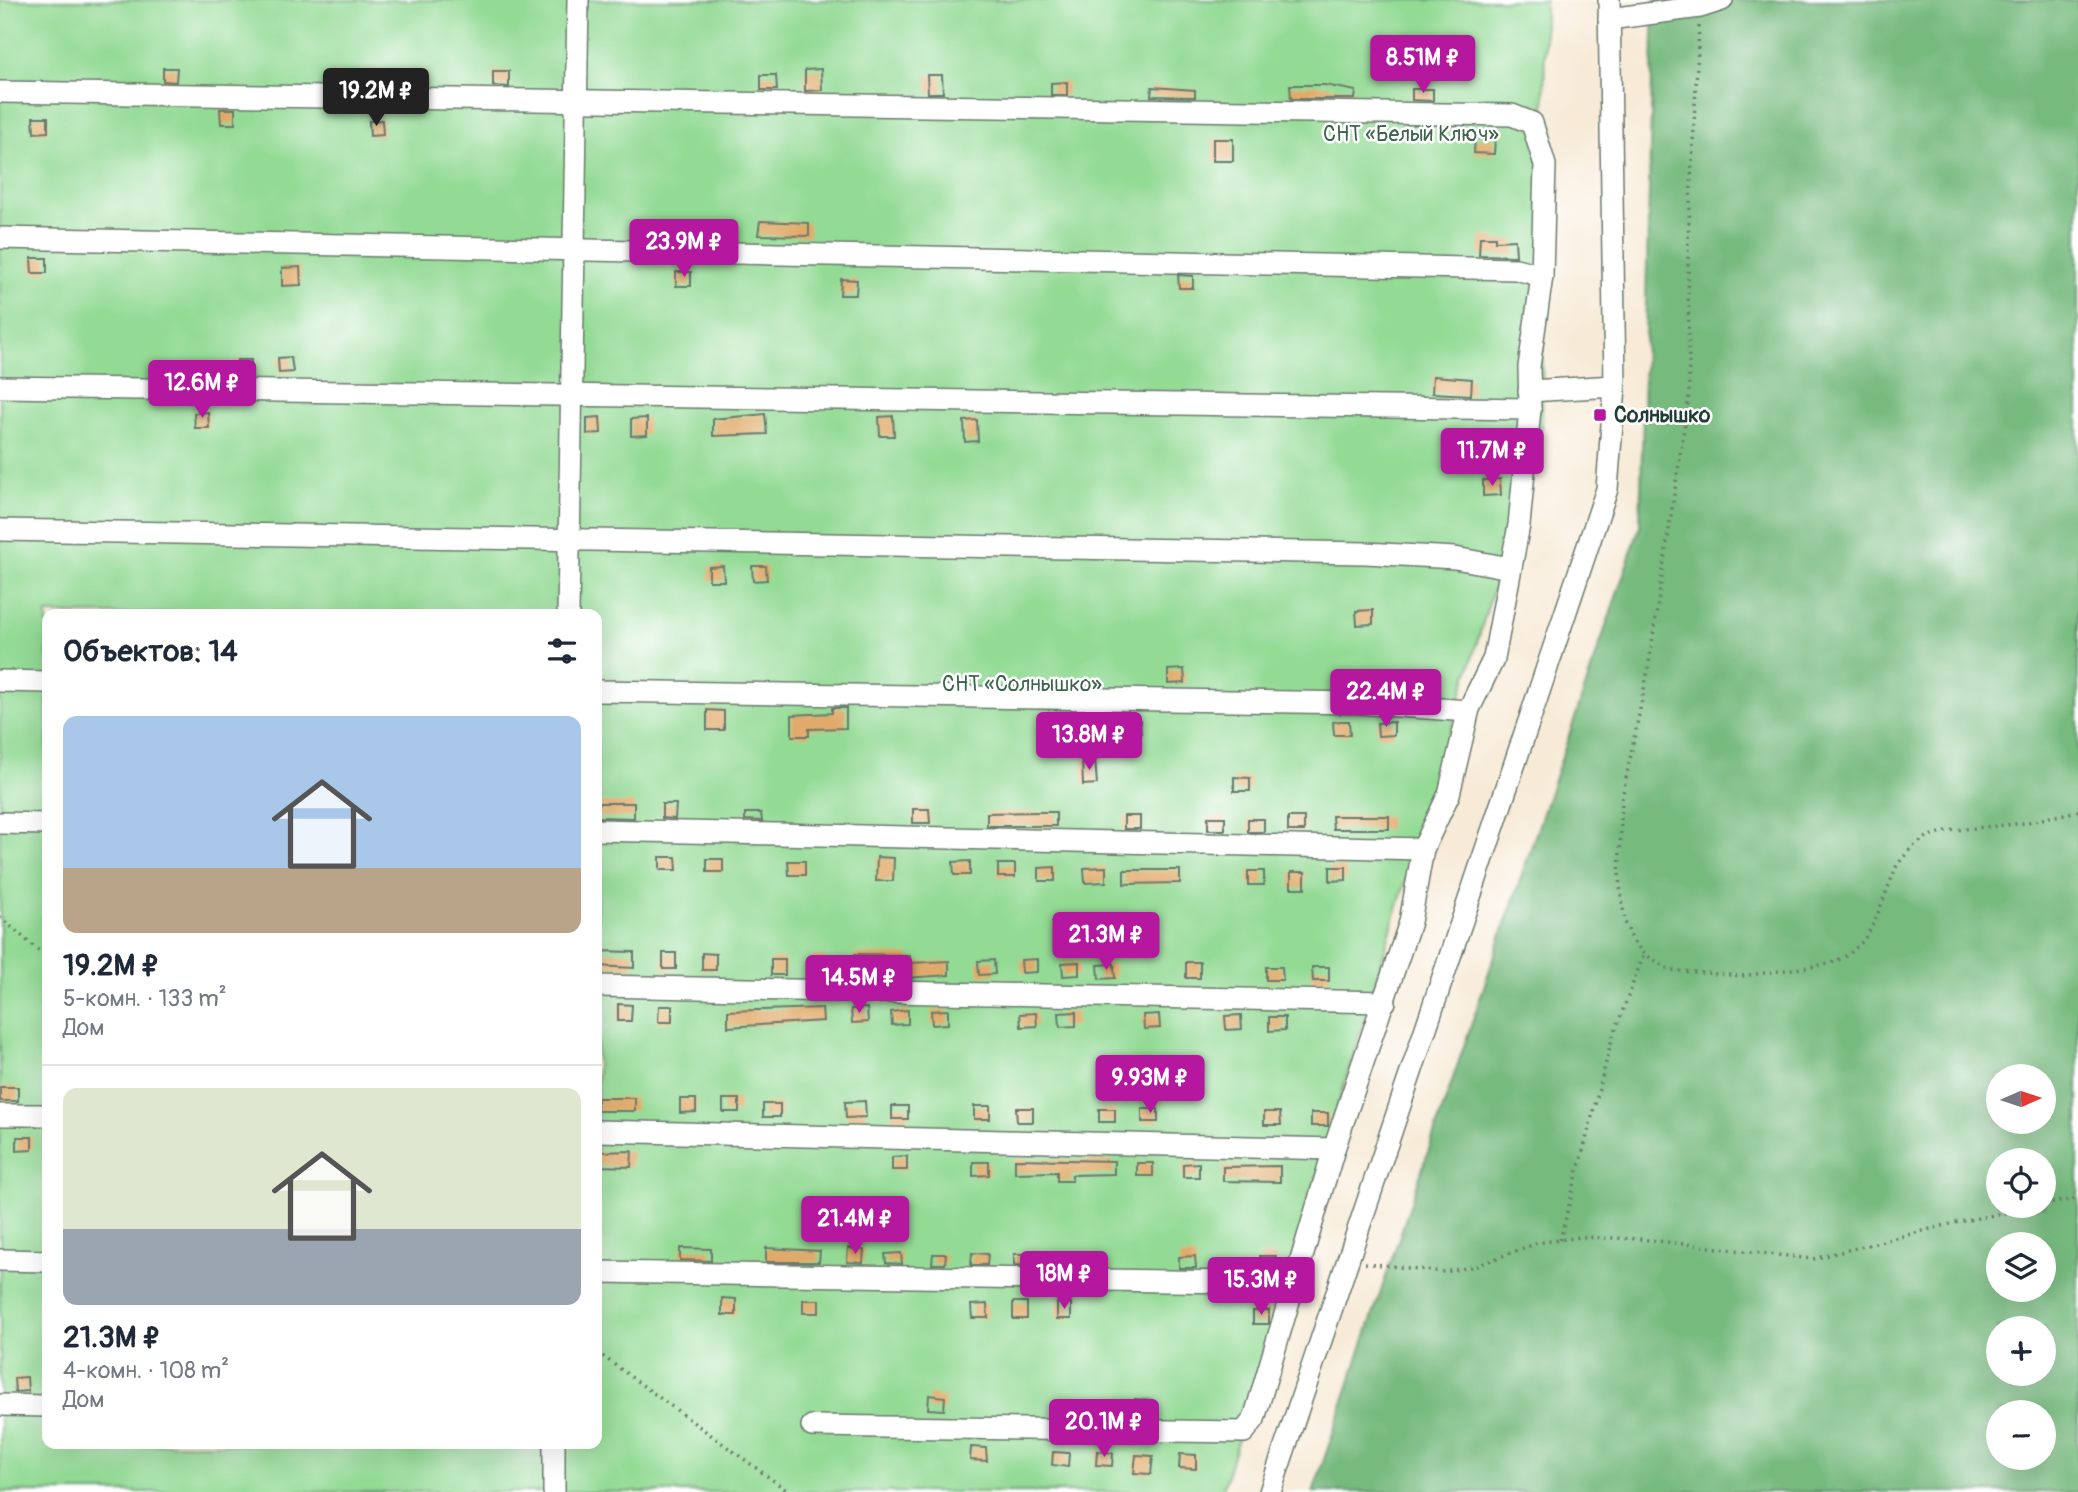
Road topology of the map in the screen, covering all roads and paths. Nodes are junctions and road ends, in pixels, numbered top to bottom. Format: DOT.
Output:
graph roads {
  1 [pos="578,0"];
  2 [pos="1722,0"];
  3 [pos="1700,7"];
  4 [pos="1609,9"];
  5 [pos="0,92"];
  6 [pos="574,101"];
  7 [pos="0,238"];
  8 [pos="575,247"];
  9 [pos="1542,276"];
  10 [pos="1615,386"];
  11 [pos="0,387"];
  12 [pos="572,395"];
  13 [pos="1529,400"];
  14 [pos="0,530"];
  15 [pos="570,540"];
  16 [pos="1510,568"];
  17 [pos="568,609"];
  18 [pos="0,681"];
  19 [pos="42,682"];
  20 [pos="602,691"];
  21 [pos="1468,711"];
  22 [pos="2078,811"];
  23 [pos="0,823"];
  24 [pos="42,824"];
  25 [pos="602,830"];
  26 [pos="1423,849"];
  27 [pos="0,917"];
  28 [pos="42,954"];
  29 [pos="1644,954"];
  30 [pos="602,986"];
  31 [pos="1385,1002"];
  32 [pos="0,1115"];
  33 [pos="42,1115"];
  34 [pos="602,1131"];
  35 [pos="1334,1149"];
  36 [pos="2078,1198"];
  37 [pos="1560,1240"];
  38 [pos="0,1260"];
  39 [pos="42,1261"];
  40 [pos="1345,1261"];
  41 [pos="602,1272"];
  42 [pos="1294,1283"];
  43 [pos="602,1356"];
  44 [pos="0,1405"];
  45 [pos="42,1406"];
  46 [pos="812,1426"];
  47 [pos="554,1449"];
  48 [pos="554,1492"];
  49 [pos="789,1492"];
  50 [pos="1270,1492"];
  1 -- 6 [label="street"];
  2 -- 3 [label="street"];
  3 -- 4 [label="street"];
  3 -- 29 [label="path"];
  4 -- 10 [label="street"];
  5 -- 6 [label="street"];
  6 -- 8 [label="street"];
  6 -- 9 [label="street"];
  7 -- 8 [label="street"];
  8 -- 9 [label="street"];
  8 -- 12 [label="street"];
  9 -- 13 [label="street"];
  10 -- 13 [label="street"];
  10 -- 40 [label="street"];
  11 -- 12 [label="street"];
  12 -- 13 [label="street"];
  12 -- 15 [label="street"];
  13 -- 16 [label="street"];
  14 -- 15 [label="street"];
  15 -- 16 [label="street"];
  15 -- 17 [label="street"];
  16 -- 21 [label="street"];
  18 -- 19 [label="street"];
  20 -- 21 [label="street"];
  21 -- 26 [label="street"];
  22 -- 29 [label="path"];
  23 -- 24 [label="street"];
  25 -- 26 [label="street"];
  26 -- 31 [label="street"];
  27 -- 28 [label="path"];
  29 -- 37 [label="path"];
  30 -- 31 [label="street"];
  31 -- 35 [label="street"];
  32 -- 33 [label="street"];
  34 -- 35 [label="street"];
  35 -- 42 [label="street"];
  36 -- 37 [label="path"];
  37 -- 40 [label="path"];
  38 -- 39 [label="street"];
  40 -- 50 [label="street"];
  41 -- 42 [label="street"];
  42 -- 46 [label="street"];
  43 -- 49 [label="path"];
  44 -- 45 [label="street"];
  47 -- 48 [label="street"];
}
